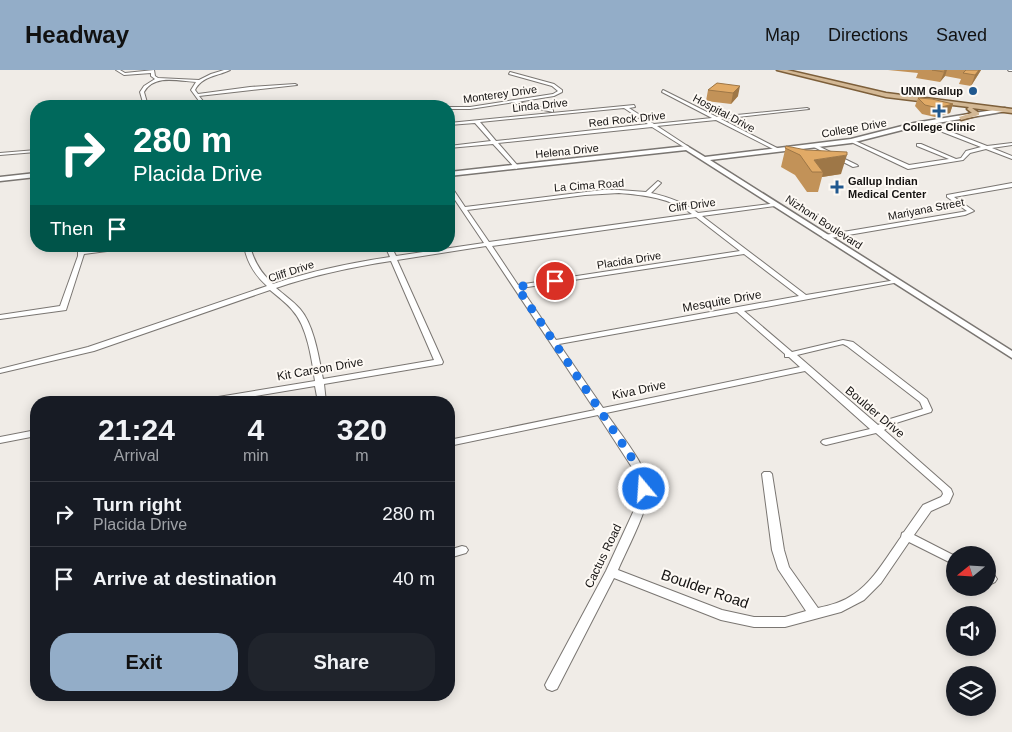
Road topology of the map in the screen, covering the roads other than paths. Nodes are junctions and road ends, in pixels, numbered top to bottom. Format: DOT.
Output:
graph roads {
  1 [pos="118,70"];
  2 [pos="228,70"];
  3 [pos="780,70"];
  4 [pos="152,71"];
  5 [pos="510,73"];
  6 [pos="157,79"];
  7 [pos="198,81"];
  8 [pos="295,85"];
  9 [pos="663,91"];
  10 [pos="197,95"];
  11 [pos="144,100"];
  12 [pos="200,100"];
  13 [pos="511,102"];
  14 [pos="933,102"];
  15 [pos="634,106"];
  16 [pos="625,107"];
  17 [pos="455,108"];
  18 [pos="807,109"];
  19 [pos="1010,110"];
  20 [pos="560,113"];
  21 [pos="961,118"];
  22 [pos="717,119"];
  23 [pos="476,122"];
  24 [pos="455,124"];
  25 [pos="924,124"];
  26 [pos="655,126"];
  27 [pos="851,141"];
  28 [pos="494,142"];
  29 [pos="1012,144"];
  30 [pos="814,145"];
  31 [pos="918,145"];
  32 [pos="455,146"];
  33 [pos="985,147"];
  34 [pos="687,148"];
  35 [pos="777,150"];
  36 [pos="30,152"];
  37 [pos="0,154"];
  38 [pos="1012,158"];
  39 [pos="704,159"];
  40 [pos="956,160"];
  41 [pos="855,166"];
  42 [pos="516,167"];
  43 [pos="455,173"];
  44 [pos="30,176"];
  45 [pos="0,179"];
  46 [pos="658,183"];
  47 [pos="1008,186"];
  48 [pos="1012,189"];
  49 [pos="648,194"];
  50 [pos="455,196"];
  51 [pos="776,204"];
  52 [pos="463,209"];
  53 [pos="697,215"];
  54 [pos="825,236"];
  55 [pos="488,244"];
  56 [pos="455,249"];
  57 [pos="87,252"];
  58 [pos="247,252"];
  59 [pos="390,252"];
  60 [pos="434,252"];
  61 [pos="744,252"];
  62 [pos="393,258"];
  63 [pos="894,280"];
  64 [pos="274,287"];
  65 [pos="517,287"];
  66 [pos="804,297"];
  67 [pos="738,310"];
  68 [pos="0,317"];
  69 [pos="554,342"];
  70 [pos="788,355"];
  71 [pos="1012,355"];
  72 [pos="804,368"];
  73 [pos="0,372"];
  74 [pos="319,382"];
  75 [pos="240,396"];
  76 [pos="321,396"];
  77 [pos="600,411"];
  78 [pos="877,430"];
  79 [pos="30,434"];
  80 [pos="0,440"];
  81 [pos="455,442"];
  82 [pos="826,442"];
  83 [pos="767,474"];
  84 [pos="906,536"];
  85 [pos="462,550"];
  86 [pos="455,552"];
  87 [pos="946,556"];
  88 [pos="611,572"];
  89 [pos="815,614"];
  90 [pos="552,685"];
  1 -- 4 [label="street"];
  2 -- 7 [label="street"];
  3 -- 14 [label="main road"];
  4 -- 6 [label="street"];
  5 -- 13 [label="street, Monterey Drive"];
  6 -- 7 [label="street"];
  6 -- 11 [label="street"];
  7 -- 10 [label="street"];
  8 -- 10 [label="street"];
  9 -- 22 [label="street, Hospital Drive"];
  10 -- 12 [label="street"];
  13 -- 17 [label="street, Monterey Drive"];
  13 -- 20 [label="street"];
  14 -- 19 [label="main road"];
  14 -- 21 [label="main road"];
  15 -- 16 [label="street, Linda Drive"];
  16 -- 20 [label="street, Linda Drive"];
  16 -- 26 [label="street, Nizhoni Boulevard"];
  18 -- 22 [label="street, Red Rock Drive"];
  19 -- 21 [label="main road, College Drive"];
  20 -- 23 [label="street, Linda Drive"];
  21 -- 25 [label="main road, College Drive"];
  22 -- 26 [label="street, Red Rock Drive"];
  22 -- 35 [label="street, Hospital Drive"];
  23 -- 24 [label="street, Linda Drive"];
  23 -- 28 [label="street"];
  25 -- 27 [label="main road, College Drive"];
  25 -- 33 [label="street"];
  26 -- 28 [label="street, Red Rock Drive"];
  26 -- 34 [label="street, Nizhoni Boulevard"];
  27 -- 30 [label="main road, College Drive"];
  27 -- 40 [label="street"];
  28 -- 32 [label="street, Red Rock Drive"];
  28 -- 42 [label="street"];
  29 -- 33 [label="street"];
  30 -- 35 [label="main road, College Drive"];
  30 -- 41 [label="street"];
  31 -- 40 [label="street"];
  33 -- 38 [label="street"];
  33 -- 40 [label="street"];
  34 -- 39 [label="main road, Nizhoni Boulevard"];
  34 -- 42 [label="main road, Helena Drive"];
  35 -- 39 [label="main road, College Drive"];
  36 -- 37 [label="street"];
  39 -- 51 [label="main road, Nizhoni Boulevard"];
  42 -- 43 [label="main road, Helena Drive"];
  44 -- 45 [label="main road"];
  46 -- 49 [label="street"];
  47 -- 48 [label="street"];
  47 -- 54 [label="street, Mariyana Street"];
  49 -- 52 [label="street, La Cima Road"];
  49 -- 53 [label="street, La Cima Road"];
  50 -- 52 [label="street, Cactus Road"];
  51 -- 53 [label="street, Cliff Drive"];
  51 -- 54 [label="main road, Nizhoni Boulevard"];
  52 -- 55 [label="street, Cactus Road"];
  53 -- 55 [label="street, Cliff Drive"];
  53 -- 61 [label="street, La Cima Road"];
  54 -- 63 [label="main road, Nizhoni Boulevard"];
  55 -- 56 [label="street, Cliff Drive"];
  55 -- 65 [label="street, Cactus Road"];
  57 -- 68 [label="street"];
  58 -- 64 [label="street"];
  59 -- 62 [label="street"];
  60 -- 62 [label="street, Cliff Drive"];
  61 -- 65 [label="street, Placida Drive"];
  61 -- 66 [label="street, La Cima Road"];
  62 -- 64 [label="street, Cliff Drive"];
  62 -- 74 [label="street, Kit Carson Drive"];
  63 -- 66 [label="street, Mesquite Drive"];
  63 -- 71 [label="main road, Nizhoni Boulevard"];
  64 -- 73 [label="street, Cliff Drive"];
  64 -- 74 [label="street"];
  65 -- 69 [label="street, Cactus Road"];
  66 -- 67 [label="street, Mesquite Drive"];
  67 -- 69 [label="street, Mesquite Drive"];
  67 -- 70 [label="street, Boulder Drive"];
  69 -- 77 [label="street, Cactus Road"];
  70 -- 72 [label="street, Boulder Drive"];
  70 -- 78 [label="street"];
  72 -- 77 [label="street, Kiva Drive"];
  72 -- 78 [label="street, Boulder Drive"];
  74 -- 75 [label="street, Kit Carson Drive"];
  74 -- 76 [label="street"];
  77 -- 81 [label="street, Kiva Drive"];
  77 -- 88 [label="street, Cactus Road"];
  78 -- 82 [label="street"];
  78 -- 84 [label="street, Boulder Drive"];
  79 -- 80 [label="street"];
  83 -- 89 [label="street"];
  84 -- 87 [label="street"];
  84 -- 89 [label="street, Boulder Road"];
  85 -- 86 [label="street"];
  88 -- 89 [label="street, Boulder Road"];
  88 -- 90 [label="street, Cactus Road"];
}
